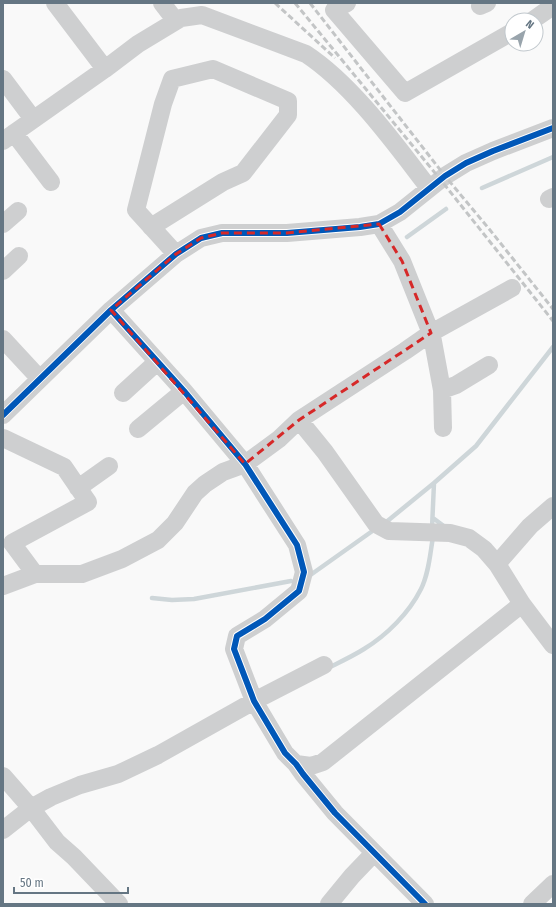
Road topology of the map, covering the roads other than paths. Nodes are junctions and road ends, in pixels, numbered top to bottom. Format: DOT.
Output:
graph roads {
  1 [pos="55,3"];
  2 [pos="162,3"];
  3 [pos="347,3"];
  4 [pos="553,6"];
  5 [pos="544,12"];
  6 [pos="175,20"];
  7 [pos="504,37"];
  8 [pos="105,69"];
  9 [pos="3,79"];
  10 [pos="33,119"];
  11 [pos="553,128"];
  12 [pos="9,137"];
  13 [pos="51,182"];
  14 [pos="429,188"];
  15 [pos="18,211"];
  16 [pos="3,224"];
  17 [pos="378,224"];
  18 [pos="152,227"];
  19 [pos="176,254"];
  20 [pos="19,256"];
  21 [pos="3,271"];
  22 [pos="512,288"];
  23 [pos="111,310"];
  24 [pos="431,333"];
  25 [pos="3,340"];
  26 [pos="157,362"];
  27 [pos="489,365"];
  28 [pos="40,379"];
  29 [pos="442,390"];
  30 [pos="184,392"];
  31 [pos="123,393"];
  32 [pos="3,415"];
  33 [pos="299,420"];
  34 [pos="443,428"];
  35 [pos="138,429"];
  36 [pos="3,438"];
  37 [pos="245,464"];
  38 [pos="109,466"];
  39 [pos="78,488"];
  40 [pos="553,506"];
  41 [pos="497,564"];
  42 [pos="35,574"];
  43 [pos="3,586"];
  44 [pos="520,606"];
  45 [pos="553,645"];
  46 [pos="324,665"];
  47 [pos="254,701"];
  48 [pos="296,764"];
  49 [pos="3,776"];
  50 [pos="31,808"];
  51 [pos="3,830"];
  52 [pos="374,853"];
  53 [pos="553,884"];
  54 [pos="119,904"];
  55 [pos="329,904"];
  56 [pos="425,904"];
  57 [pos="532,904"];
  1 -- 8 [label="street"];
  2 -- 6 [label="street"];
  3 -- 7 [label="street"];
  4 -- 5 [label="street"];
  6 -- 8 [label="street"];
  6 -- 14 [label="street"];
  8 -- 10 [label="street"];
  9 -- 10 [label="street"];
  10 -- 12 [label="street"];
  11 -- 14 [label="street"];
  12 -- 13 [label="street"];
  14 -- 17 [label="street"];
  15 -- 16 [label="street"];
  17 -- 19 [label="street"];
  17 -- 24 [label="street"];
  18 -- 18 [label="street"];
  18 -- 19 [label="street"];
  19 -- 23 [label="street"];
  20 -- 21 [label="street"];
  22 -- 24 [label="street"];
  23 -- 26 [label="street"];
  23 -- 28 [label="street"];
  24 -- 29 [label="street"];
  24 -- 33 [label="street"];
  25 -- 28 [label="street"];
  26 -- 30 [label="street"];
  26 -- 31 [label="street"];
  27 -- 29 [label="street"];
  28 -- 32 [label="street"];
  29 -- 34 [label="street"];
  30 -- 35 [label="street"];
  30 -- 37 [label="street"];
  33 -- 37 [label="street"];
  33 -- 41 [label="street"];
  36 -- 39 [label="street"];
  37 -- 42 [label="street"];
  37 -- 47 [label="street"];
  38 -- 39 [label="street"];
  39 -- 42 [label="street"];
  40 -- 41 [label="street"];
  41 -- 44 [label="street"];
  42 -- 43 [label="street"];
  44 -- 45 [label="street"];
  44 -- 48 [label="street"];
  46 -- 47 [label="street"];
  47 -- 48 [label="street"];
  47 -- 50 [label="street"];
  48 -- 52 [label="street"];
  49 -- 50 [label="street"];
  50 -- 51 [label="street"];
  50 -- 54 [label="street"];
  52 -- 55 [label="street"];
  52 -- 56 [label="street"];
  53 -- 57 [label="street"];
}
